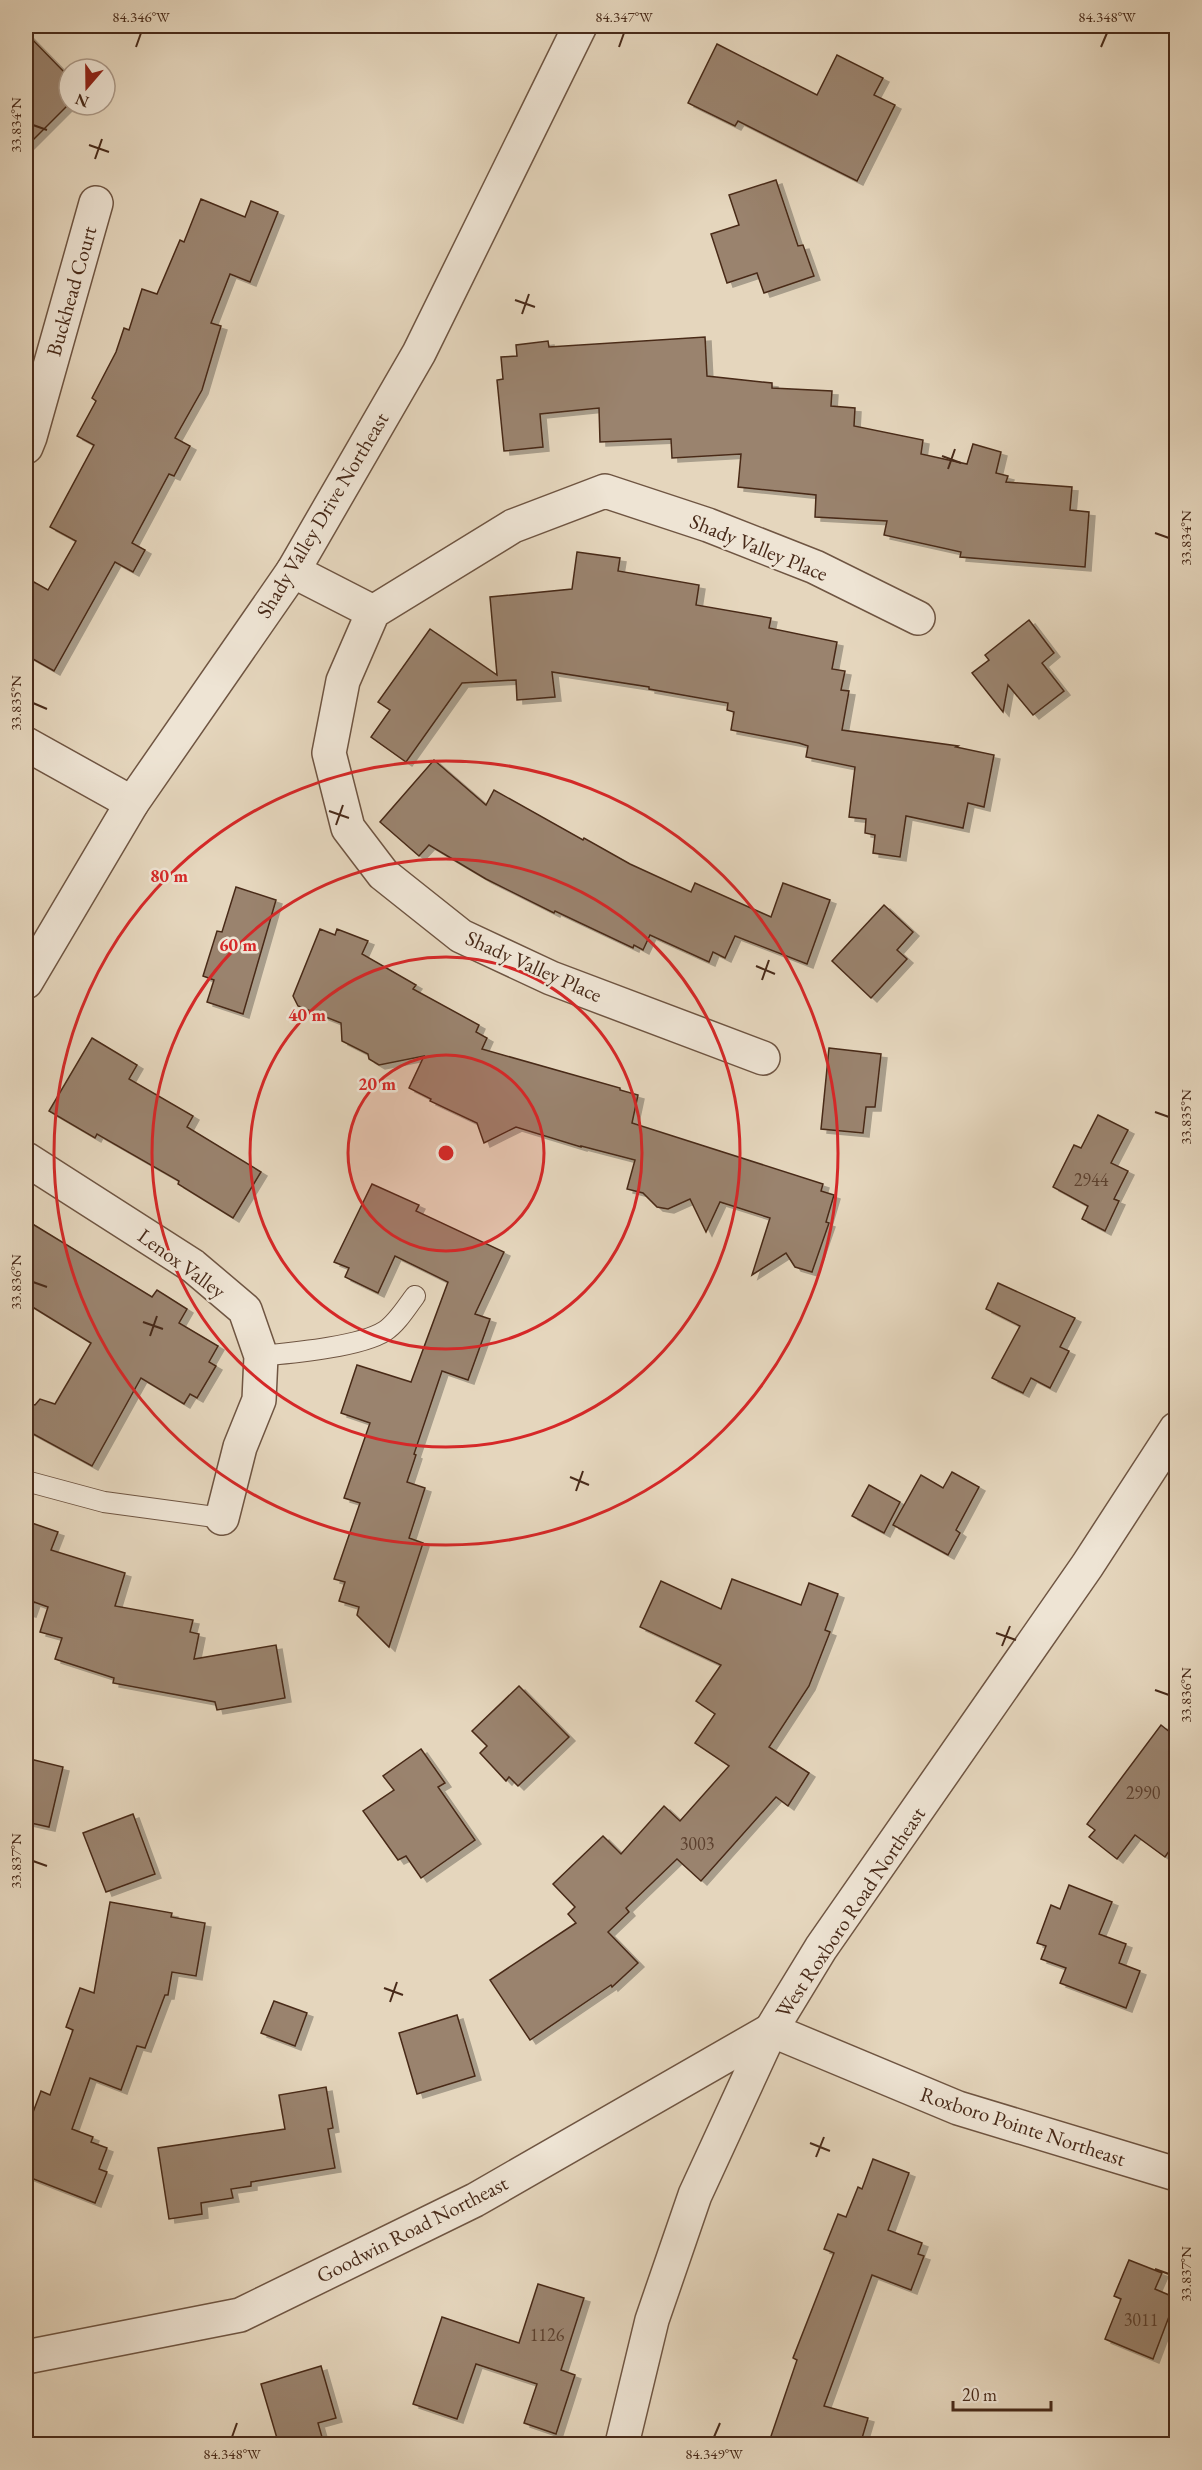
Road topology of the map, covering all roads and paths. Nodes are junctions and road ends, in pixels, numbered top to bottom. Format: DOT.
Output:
graph roads {
  1 [pos="580,26"];
  2 [pos="96,203"];
  3 [pos="26,447"];
  4 [pos="293,571"];
  5 [pos="373,612"];
  6 [pos="918,618"];
  7 [pos="26,744"];
  8 [pos="132,803"];
  9 [pos="26,982"];
  10 [pos="762,1058"];
  11 [pos="26,1159"];
  12 [pos="415,1296"];
  13 [pos="261,1356"];
  14 [pos="1176,1429"];
  15 [pos="26,1481"];
  16 [pos="222,1518"];
  17 [pos="771,2030"];
  18 [pos="1176,2174"];
  19 [pos="26,2357"];
  20 [pos="622,2445"];
  1 -- 4 [label="street, Shady Valley Drive Northeast"];
  2 -- 3 [label="street, Buckhead Court"];
  4 -- 5 [label="street"];
  4 -- 8 [label="street, Shady Valley Drive Northeast"];
  5 -- 6 [label="street, Shady Valley Place"];
  5 -- 10 [label="street, Shady Valley Place"];
  7 -- 8 [label="street"];
  8 -- 9 [label="street, Shady Valley Drive Northeast"];
  11 -- 13 [label="street, Lenox Valley"];
  12 -- 13 [label="lane"];
  13 -- 16 [label="street, Lenox Valley"];
  14 -- 17 [label="street, West Roxboro Road Northeast"];
  15 -- 16 [label="lane"];
  17 -- 18 [label="street, Roxboro Pointe Northeast"];
  17 -- 19 [label="street, Goodwin Road Northeast"];
  17 -- 20 [label="street, West Roxboro Road Northeast"];
}
